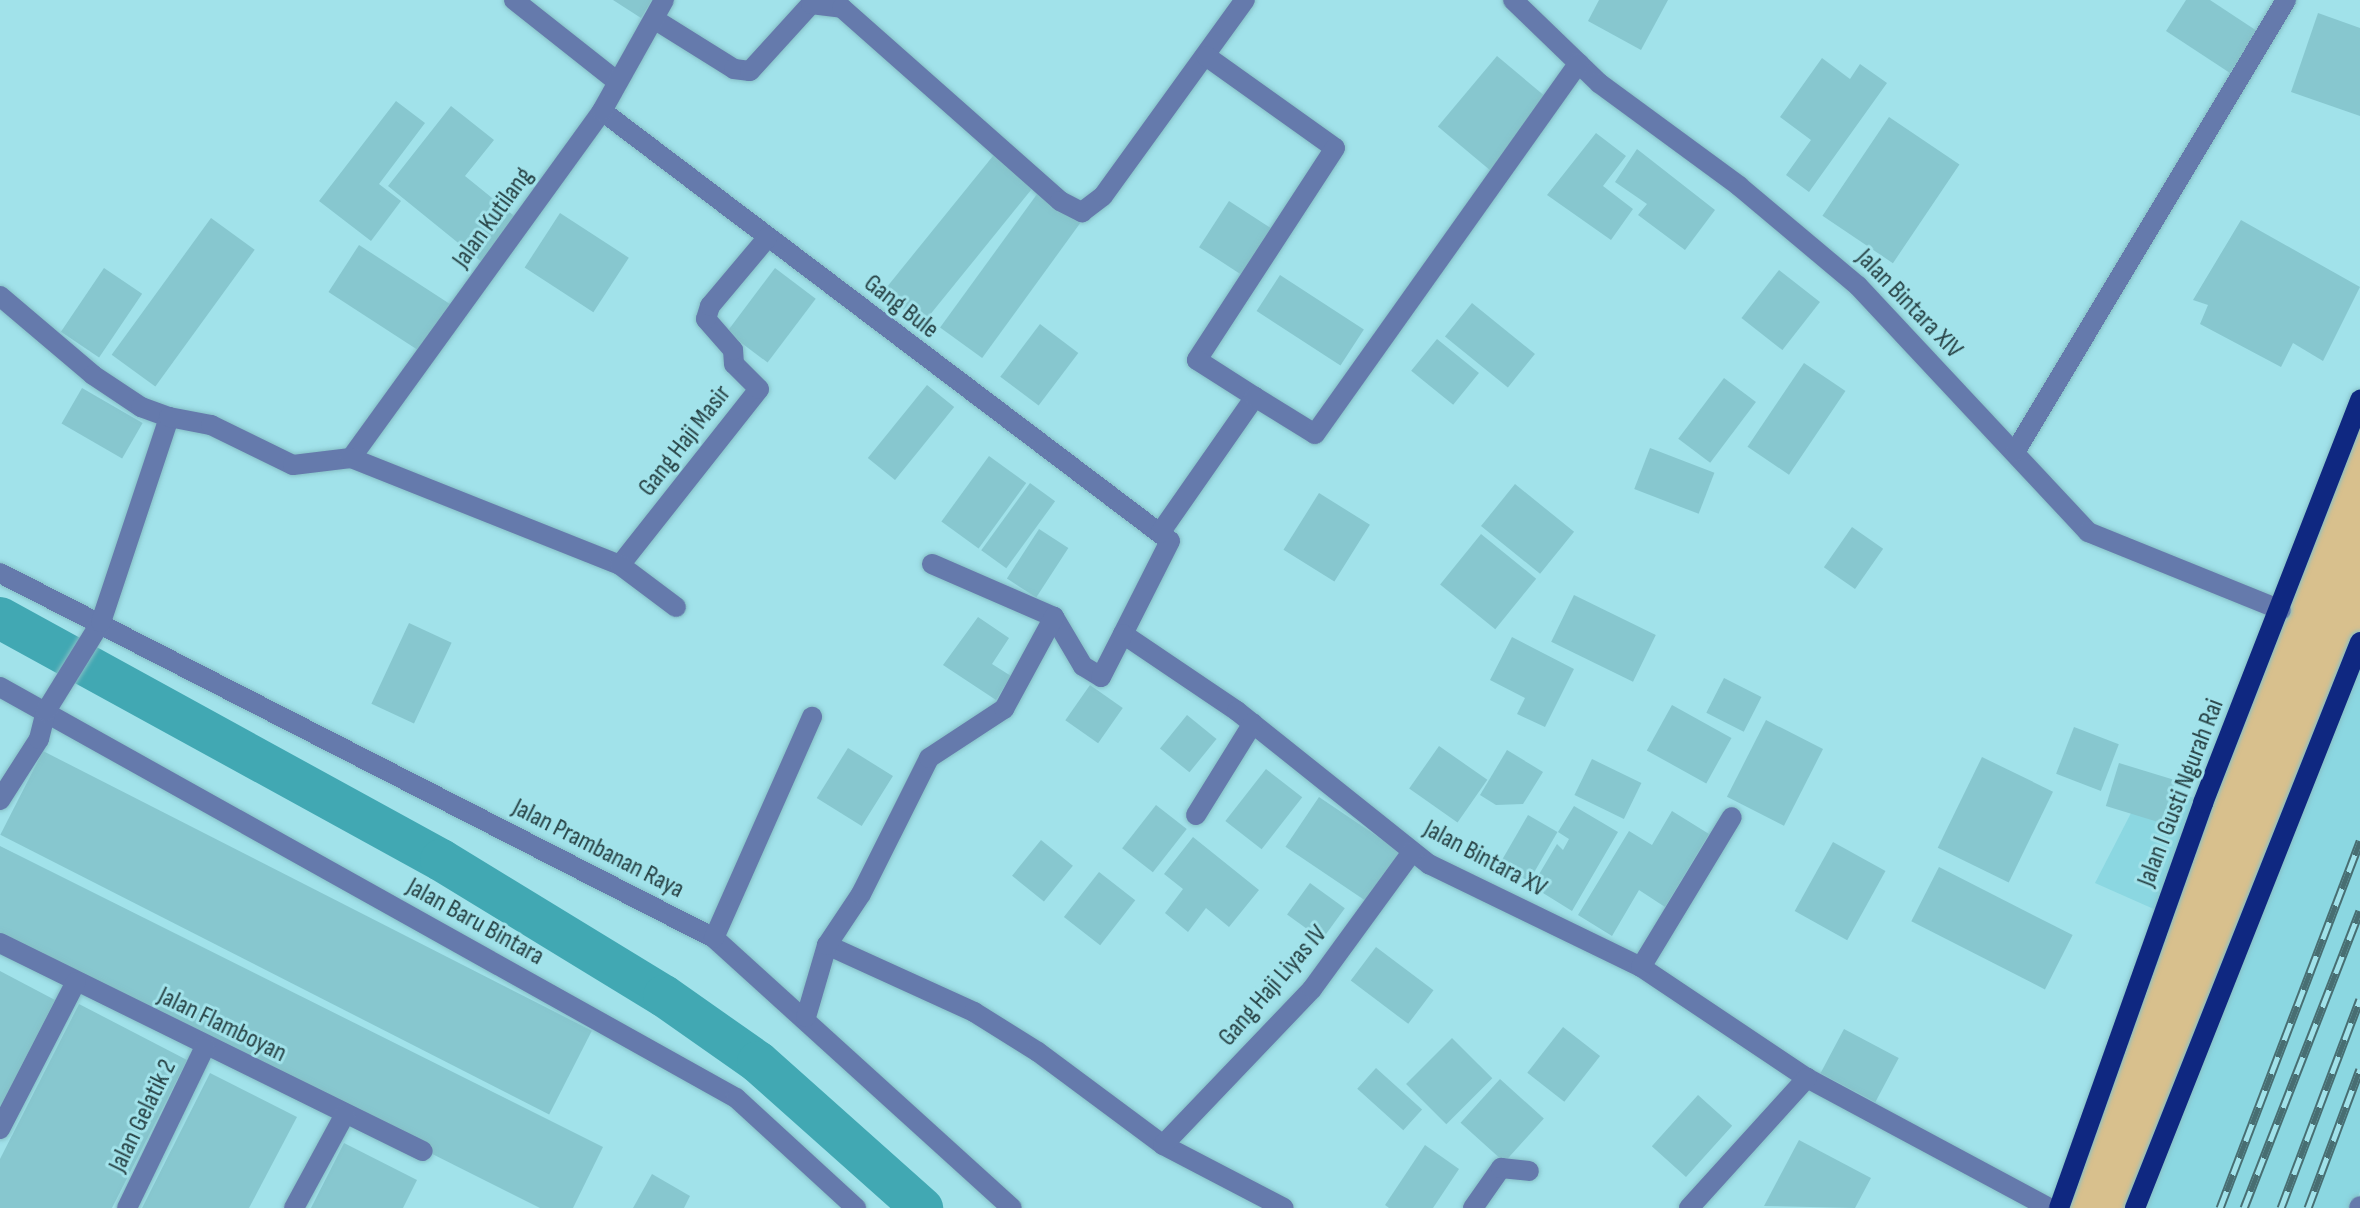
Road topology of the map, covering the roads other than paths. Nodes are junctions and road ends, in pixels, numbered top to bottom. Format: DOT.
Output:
graph roads {
  1 [pos="514,0"];
  2 [pos="664,0"];
  3 [pos="1245,0"];
  4 [pos="1513,0"];
  5 [pos="1544,0"];
  6 [pos="2286,0"];
  7 [pos="1532,17"];
  8 [pos="654,19"];
  9 [pos="1206,56"];
  10 [pos="1579,63"];
  11 [pos="618,82"];
  12 [pos="602,111"];
  13 [pos="768,237"];
  14 [pos="0,296"];
  15 [pos="1255,397"];
  16 [pos="2360,400"];
  17 [pos="169,417"];
  18 [pos="2015,452"];
  19 [pos="351,458"];
  20 [pos="1165,537"];
  21 [pos="932,564"];
  22 [pos="620,565"];
  23 [pos="0,573"];
  24 [pos="676,607"];
  25 [pos="2281,610"];
  26 [pos="1054,617"];
  27 [pos="101,622"];
  28 [pos="1123,634"];
  29 [pos="2360,642"];
  30 [pos="0,687"];
  31 [pos="46,711"];
  32 [pos="812,717"];
  33 [pos="1253,723"];
  34 [pos="0,800"];
  35 [pos="1196,815"];
  36 [pos="1732,817"];
  37 [pos="1412,852"];
  38 [pos="714,938"];
  39 [pos="0,943"];
  40 [pos="827,945"];
  41 [pos="1641,967"];
  42 [pos="76,982"];
  43 [pos="806,1017"];
  44 [pos="205,1047"];
  45 [pos="1807,1078"];
  46 [pos="345,1114"];
  47 [pos="0,1129"];
  48 [pos="1163,1145"];
  49 [pos="423,1151"];
  50 [pos="1529,1171"];
  51 [pos="127,1208"];
  52 [pos="294,1208"];
  53 [pos="856,1208"];
  54 [pos="1012,1208"];
  55 [pos="1284,1208"];
  56 [pos="1473,1208"];
  57 [pos="1689,1208"];
  58 [pos="2049,1208"];
  59 [pos="2059,1208"];
  60 [pos="2135,1208"];
  1 -- 11 [label="street"];
  2 -- 8 [label="street, Jalan Kutilang"];
  3 -- 9 [label="street"];
  4 -- 7 [label="street, Jalan Bintara XIV"];
  5 -- 7 [label="street"];
  6 -- 18 [label="street"];
  7 -- 10 [label="street, Jalan Bintara XIV"];
  8 -- 9 [label="street"];
  8 -- 11 [label="street, Jalan Kutilang"];
  9 -- 15 [label="street"];
  10 -- 15 [label="street"];
  10 -- 18 [label="street, Jalan Bintara XIV"];
  11 -- 12 [label="street, Jalan Kutilang"];
  12 -- 13 [label="street, Gang Bule"];
  12 -- 19 [label="street, Jalan Kutilang"];
  13 -- 20 [label="street, Gang Bule"];
  13 -- 22 [label="street, Gang Haji Masir"];
  14 -- 17 [label="street"];
  15 -- 20 [label="street"];
  16 -- 25 [label="main road, Jalan I Gusti Ngurah Rai"];
  17 -- 19 [label="street"];
  17 -- 27 [label="street"];
  18 -- 25 [label="street, Jalan Bintara XIV"];
  19 -- 22 [label="street"];
  20 -- 28 [label="street"];
  21 -- 26 [label="street"];
  22 -- 24 [label="street"];
  23 -- 27 [label="street, Jalan Prambanan Raya"];
  25 -- 59 [label="main road, Jalan I Gusti Ngurah Rai"];
  26 -- 28 [label="street"];
  26 -- 40 [label="street"];
  27 -- 31 [label="street"];
  27 -- 38 [label="street, Jalan Prambanan Raya"];
  28 -- 33 [label="street, Jalan Bintara XV"];
  29 -- 60 [label="main road"];
  30 -- 31 [label="street, Jalan Baru Bintara"];
  31 -- 34 [label="street"];
  31 -- 53 [label="street, Jalan Baru Bintara"];
  32 -- 38 [label="street"];
  33 -- 35 [label="street"];
  33 -- 37 [label="street, Jalan Bintara XV"];
  36 -- 41 [label="street"];
  37 -- 41 [label="street, Jalan Bintara XV"];
  37 -- 48 [label="street, Gang Haji Liyas IV"];
  38 -- 43 [label="street, Jalan Prambanan Raya"];
  39 -- 42 [label="street, Jalan Flamboyan"];
  40 -- 43 [label="street"];
  40 -- 48 [label="street"];
  41 -- 45 [label="street, Jalan Bintara XV"];
  42 -- 44 [label="street, Jalan Flamboyan"];
  42 -- 47 [label="street"];
  43 -- 54 [label="street, Jalan Prambanan Raya"];
  44 -- 46 [label="street, Jalan Flamboyan"];
  44 -- 51 [label="street, Jalan Gelatik 2"];
  45 -- 57 [label="street"];
  45 -- 58 [label="street, Jalan Bintara XV"];
  46 -- 49 [label="street, Jalan Flamboyan"];
  46 -- 52 [label="street"];
  48 -- 55 [label="street"];
  50 -- 56 [label="street"];
}
